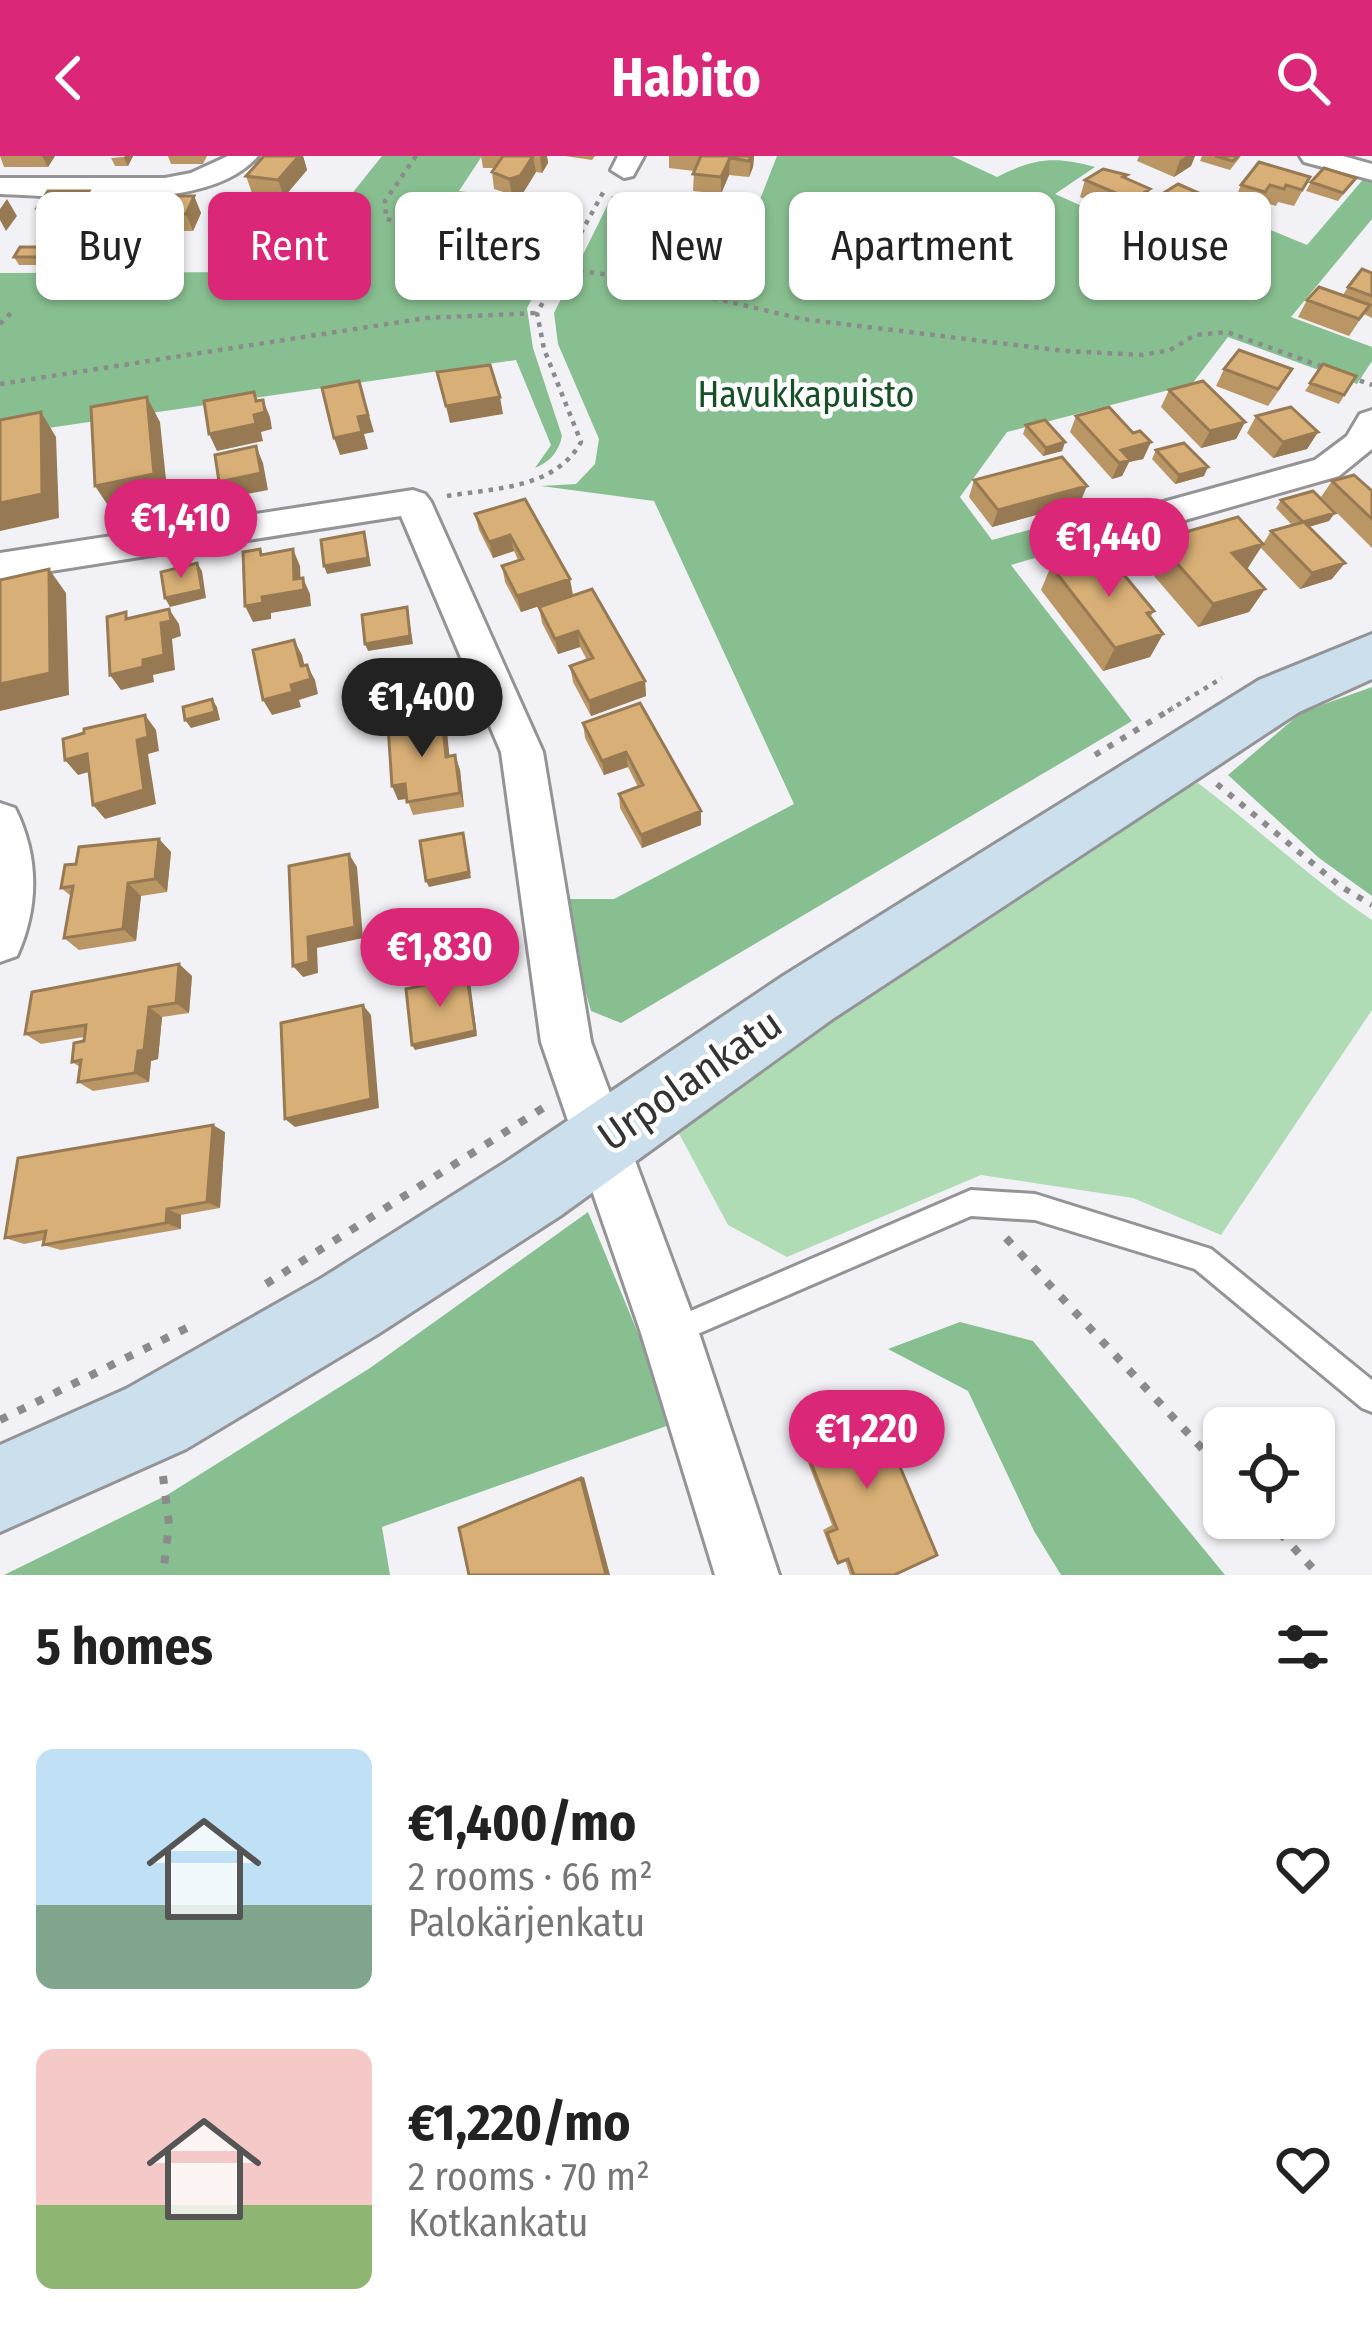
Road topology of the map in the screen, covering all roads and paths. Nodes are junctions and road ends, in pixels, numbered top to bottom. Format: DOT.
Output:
graph roads {
  1 [pos="245,156"];
  2 [pos="416,156"];
  3 [pos="1313,156"];
  4 [pos="627,163"];
  5 [pos="1372,172"];
  6 [pos="0,186"];
  7 [pos="395,222"];
  8 [pos="583,228"];
  9 [pos="583,271"];
  10 [pos="544,300"];
  11 [pos="12,312"];
  12 [pos="537,313"];
  13 [pos="0,324"];
  14 [pos="0,385"];
  15 [pos="1372,385"];
  16 [pos="1372,421"];
  17 [pos="413,502"];
  18 [pos="1129,524"];
  19 [pos="0,566"];
  20 [pos="1372,655"];
  21 [pos="1166,740"];
  22 [pos="0,821"];
  23 [pos="1372,905"];
  24 [pos="0,941"];
  25 [pos="604,1140"];
  26 [pos="971,1203"];
  27 [pos="670,1333"];
  28 [pos="1372,1399"];
  29 [pos="1203,1450"];
  30 [pos="0,1490"];
  31 [pos="169,1524"];
  32 [pos="1286,1539"];
  33 [pos="164,1575"];
  34 [pos="747,1575"];
  35 [pos="1319,1575"];
  1 -- 6 [label="street"];
  2 -- 7 [label="path"];
  3 -- 5 [label="street"];
  4 -- 8 [label="path"];
  9 -- 15 [label="path"];
  10 -- 12 [label="path"];
  11 -- 13 [label="path"];
  12 -- 14 [label="path"];
  12 -- 17 [label="path"];
  16 -- 18 [label="street"];
  17 -- 19 [label="street"];
  17 -- 25 [label="street"];
  20 -- 21 [label="main road, Urpolankatu"];
  21 -- 23 [label="path"];
  21 -- 25 [label="main road, Urpolankatu"];
  22 -- 24 [label="street"];
  25 -- 27 [label="street"];
  25 -- 30 [label="main road, Urpolankatu"];
  26 -- 27 [label="lane"];
  26 -- 28 [label="lane"];
  26 -- 29 [label="path"];
  27 -- 34 [label="street"];
  31 -- 33 [label="path"];
  32 -- 35 [label="path"];
}
